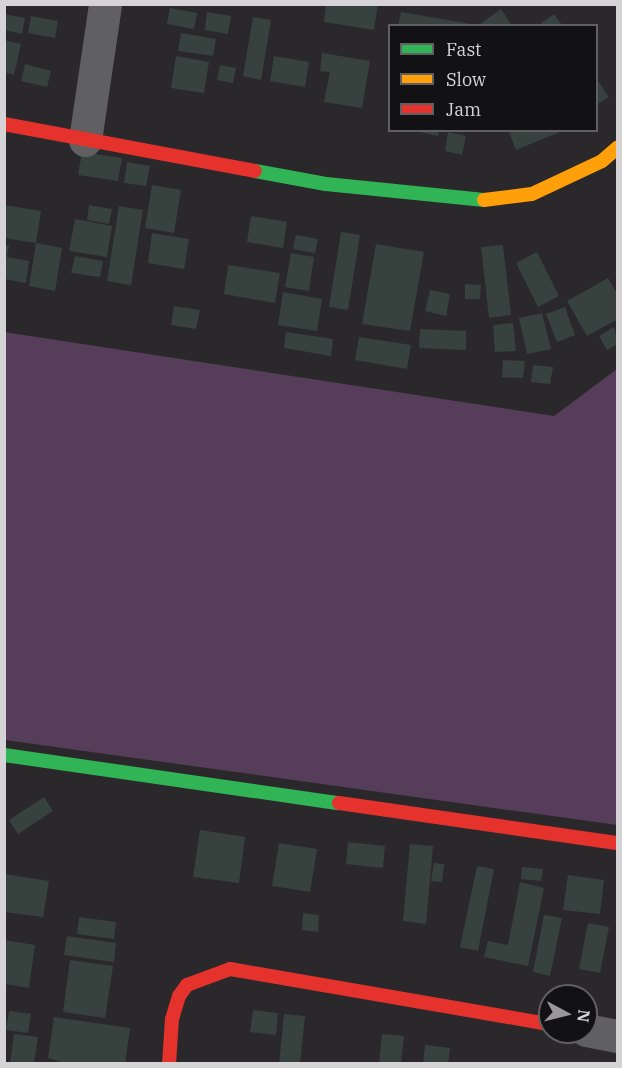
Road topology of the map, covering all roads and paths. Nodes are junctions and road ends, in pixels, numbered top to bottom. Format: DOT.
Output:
graph roads {
  1 [pos="105,4"];
  2 [pos="4,124"];
  3 [pos="85,140"];
  4 [pos="618,147"];
  5 [pos="4,755"];
  6 [pos="618,843"];
  7 [pos="538,1022"];
  8 [pos="598,1032"];
  9 [pos="618,1036"];
  10 [pos="169,1064"];
  1 -- 3 [label="street"];
  2 -- 3 [label="street"];
  3 -- 4 [label="street"];
  5 -- 6 [label="street"];
  7 -- 10 [label="street"];
  8 -- 9 [label="street"];
}
